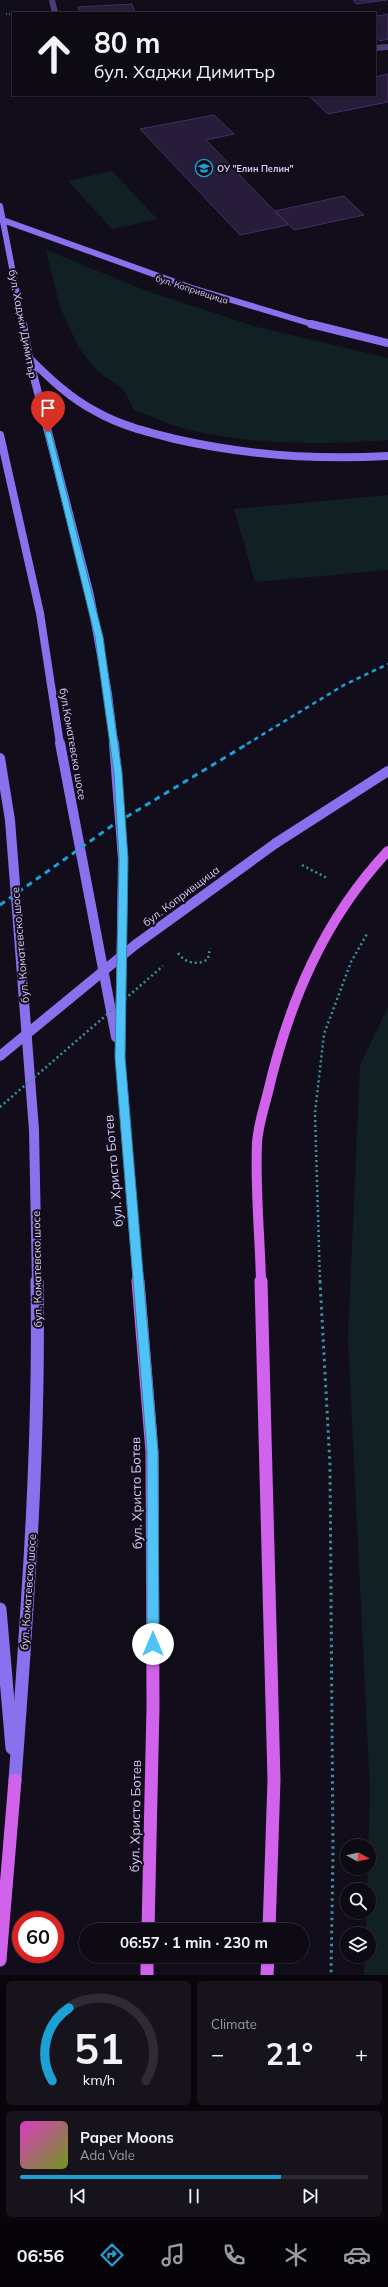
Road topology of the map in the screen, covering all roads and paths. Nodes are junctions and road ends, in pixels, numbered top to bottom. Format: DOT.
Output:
graph roads {
  1 [pos="52,0"];
  2 [pos="55,12"];
  3 [pos="6,14"];
  4 [pos="12,14"];
  5 [pos="388,46"];
  6 [pos="376,48"];
  7 [pos="0,206"];
  8 [pos="0,219"];
  9 [pos="388,343"];
  10 [pos="29,358"];
  11 [pos="0,435"];
  12 [pos="388,456"];
  13 [pos="0,758"];
  14 [pos="388,771"];
  15 [pos="388,851"];
  16 [pos="296,868"];
  17 [pos="330,880"];
  18 [pos="369,930"];
  19 [pos="184,948"];
  20 [pos="210,948"];
  21 [pos="178,953"];
  22 [pos="172,958"];
  23 [pos="166,963"];
  24 [pos="0,1056"];
  25 [pos="120,1057"];
  26 [pos="0,1107"];
  27 [pos="0,1609"];
  28 [pos="14,1780"];
  29 [pos="148,1923"];
  30 [pos="269,1923"];
  31 [pos="0,1960"];
  32 [pos="147,1963"];
  33 [pos="268,1963"];
  34 [pos="147,1975"];
  35 [pos="267,1975"];
  36 [pos="331,1975"];
  1 -- 2 [label="street"];
  3 -- 4 [label="path"];
  5 -- 6 [label="street"];
  7 -- 10 [label="main road, бул. Хаджи Димитър, bridge"];
  8 -- 9 [label="main road, бул. Копривщица"];
  10 -- 12 [label="main road"];
  10 -- 25 [label="main road, бул. Хаджи Димитър"];
  11 -- 25 [label="main road, бул.Коматевско шосе"];
  13 -- 28 [label="main road, бул. Коматевско шосе"];
  14 -- 24 [label="main road, бул. Копривщица, bridge"];
  15 -- 30 [label="main road"];
  16 -- 17 [label="path"];
  18 -- 36 [label="path"];
  19 -- 21 [label="path"];
  20 -- 21 [label="path"];
  21 -- 22 [label="path"];
  23 -- 26 [label="path, bridge"];
  25 -- 29 [label="main road, бул. Христо Ботев"];
  27 -- 28 [label="main road"];
  28 -- 31 [label="main road"];
  32 -- 34 [label="main road"];
  33 -- 35 [label="main road"];
}
